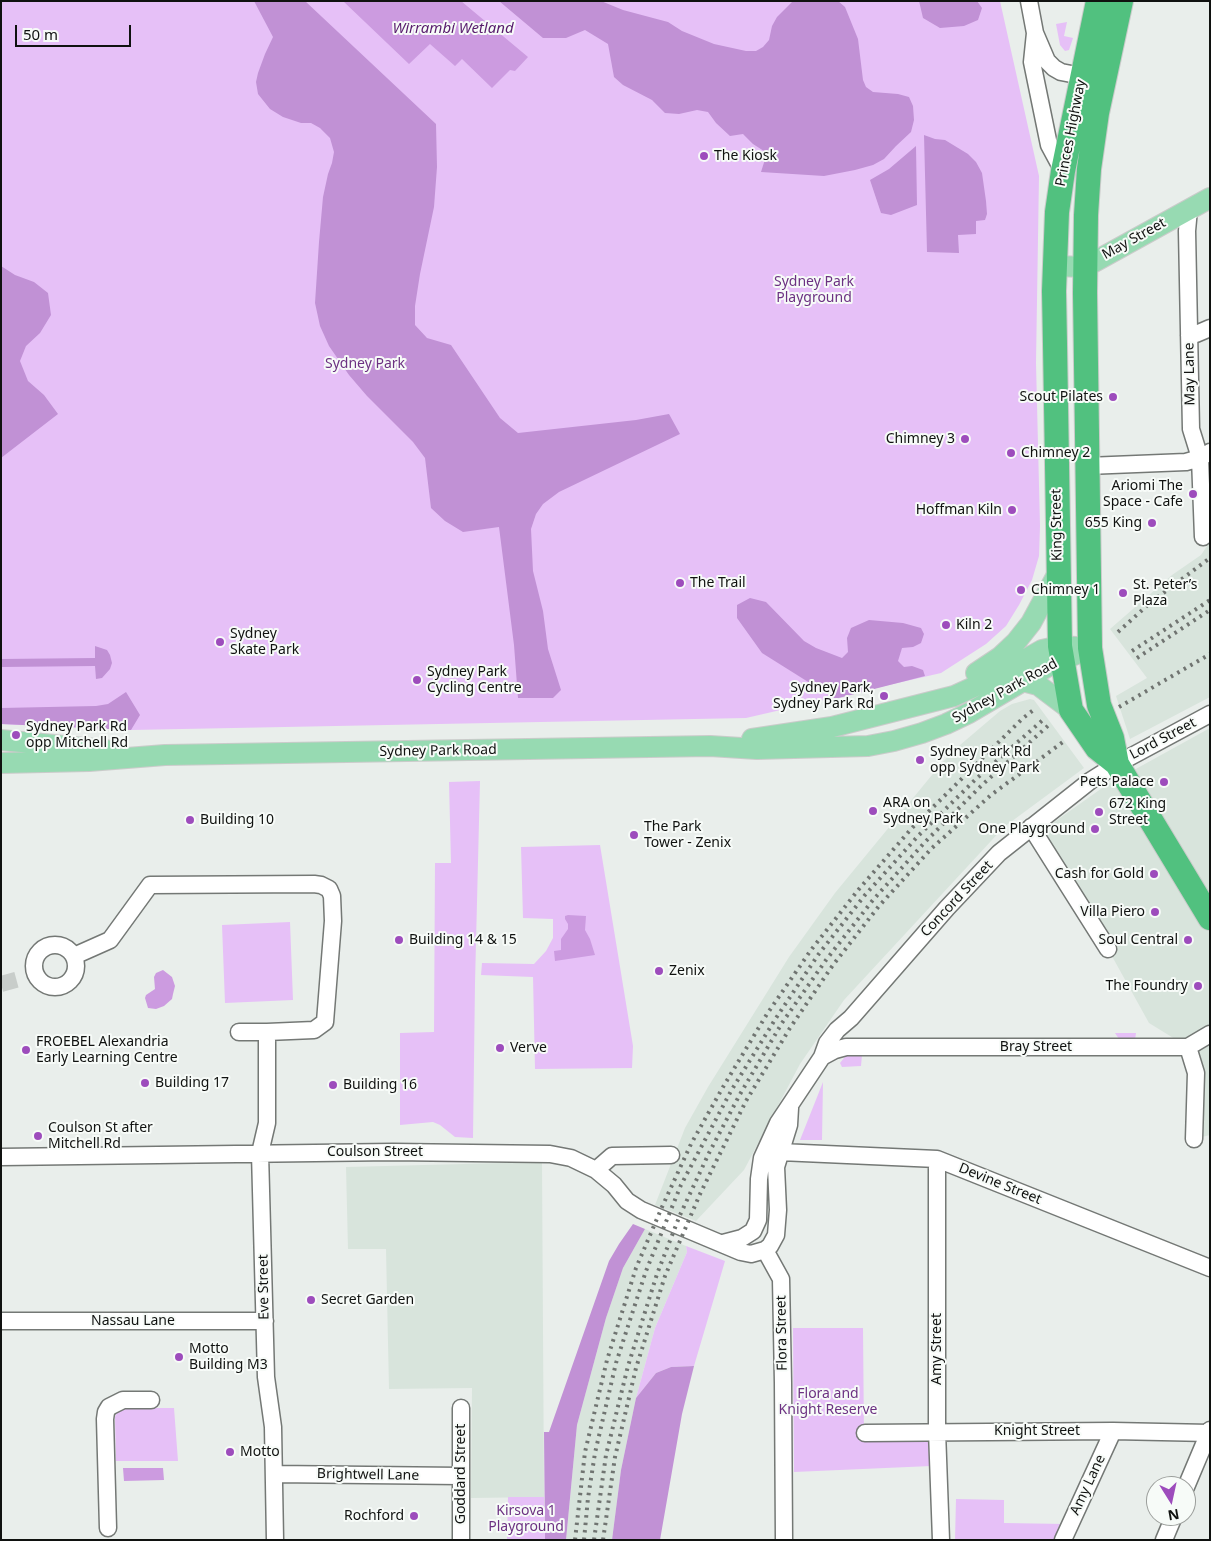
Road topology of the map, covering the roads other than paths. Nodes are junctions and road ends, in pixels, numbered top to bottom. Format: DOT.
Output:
graph roads {
  1 [pos="1029,1"];
  2 [pos="1098,1"];
  3 [pos="1121,1"];
  4 [pos="1035,33"];
  5 [pos="1082,76"];
  6 [pos="1039,94"];
  7 [pos="1063,171"];
  8 [pos="1210,198"];
  9 [pos="1189,209"];
  10 [pos="1055,266"];
  11 [pos="1085,267"];
  12 [pos="1210,328"];
  13 [pos="1189,335"];
  14 [pos="1205,455"];
  15 [pos="1087,466"];
  16 [pos="1203,537"];
  17 [pos="1058,573"];
  18 [pos="1090,648"];
  19 [pos="1061,653"];
  20 [pos="1023,681"];
  21 [pos="922,704"];
  22 [pos="1071,710"];
  23 [pos="1210,714"];
  24 [pos="1,740"];
  25 [pos="710,746"];
  26 [pos="165,755"];
  27 [pos="1,763"];
  28 [pos="1117,764"];
  29 [pos="1031,827"];
  30 [pos="1210,918"];
  31 [pos="1108,949"];
  32 [pos="74,956"];
  33 [pos="851,1018"];
  34 [pos="239,1032"];
  35 [pos="267,1032"];
  36 [pos="1210,1034"];
  37 [pos="858,1047"];
  38 [pos="1188,1047"];
  39 [pos="822,1057"];
  40 [pos="790,1108"];
  41 [pos="1194,1139"];
  42 [pos="780,1152"];
  43 [pos="260,1153"];
  44 [pos="671,1155"];
  45 [pos="1,1157"];
  46 [pos="937,1159"];
  47 [pos="596,1170"];
  48 [pos="723,1244"];
  49 [pos="765,1250"];
  50 [pos="1210,1268"];
  51 [pos="1,1321"];
  52 [pos="265,1321"];
  53 [pos="151,1400"];
  54 [pos="461,1408"];
  55 [pos="937,1431"];
  56 [pos="1113,1431"];
  57 [pos="1209,1432"];
  58 [pos="865,1433"];
  59 [pos="274,1474"];
  60 [pos="461,1476"];
  61 [pos="1191,1476"];
  62 [pos="1170,1526"];
  63 [pos="108,1528"];
  64 [pos="275,1540"];
  65 [pos="461,1540"];
  66 [pos="784,1540"];
  67 [pos="940,1540"];
  68 [pos="1064,1540"];
  69 [pos="1164,1540"];
  1 -- 4 [label="street"];
  2 -- 5 [label="highway, Princes Highway"];
  3 -- 5 [label="highway, Princes Highway"];
  4 -- 5 [label="street"];
  4 -- 6 [label="street"];
  5 -- 6 [label="street"];
  5 -- 7 [label="highway, Princes Highway"];
  5 -- 11 [label="highway, Princes Highway"];
  6 -- 7 [label="street"];
  7 -- 10 [label="highway, Princes Highway"];
  8 -- 9 [label="main road, May Street"];
  9 -- 11 [label="main road, May Street"];
  9 -- 13 [label="street, May Lane"];
  10 -- 11 [label="main road"];
  10 -- 17 [label="highway, King Street"];
  11 -- 15 [label="highway, King Street"];
  12 -- 13 [label="street"];
  13 -- 14 [label="street, May Lane"];
  14 -- 15 [label="street"];
  14 -- 16 [label="street, May Lane"];
  15 -- 18 [label="highway, King Street"];
  17 -- 19 [label="highway, King Street"];
  17 -- 21 [label="main road, Sydney Park Road"];
  18 -- 19 [label="main road, Sydney Park Road"];
  18 -- 28 [label="highway, King Street"];
  19 -- 20 [label="main road, Sydney Park Road"];
  19 -- 21 [label="main road, Sydney Park Road"];
  19 -- 22 [label="highway, King Street"];
  20 -- 22 [label="main road"];
  20 -- 25 [label="main road, Sydney Park Road"];
  21 -- 25 [label="main road, Sydney Park Road"];
  22 -- 28 [label="highway, King Street"];
  23 -- 28 [label="street, Lord Street"];
  24 -- 26 [label="main road, Sydney Park Road"];
  25 -- 26 [label="main road, Sydney Park Road"];
  26 -- 27 [label="main road, Sydney Park Road"];
  28 -- 29 [label="street, Concord Street"];
  28 -- 30 [label="highway, King Street"];
  29 -- 31 [label="street"];
  29 -- 33 [label="street, Concord Street"];
  32 -- 32 [label="street"];
  32 -- 35 [label="street"];
  33 -- 37 [label="street"];
  33 -- 39 [label="street, Concord Street"];
  34 -- 35 [label="street"];
  35 -- 43 [label="street, Eve Street"];
  36 -- 38 [label="street"];
  37 -- 38 [label="street, Bray Street"];
  37 -- 39 [label="street, Bray Street"];
  38 -- 41 [label="street"];
  39 -- 40 [label="street"];
  40 -- 42 [label="street"];
  40 -- 48 [label="street"];
  42 -- 46 [label="street, Devine Street"];
  42 -- 49 [label="street"];
  43 -- 45 [label="street, Coulson Street"];
  43 -- 47 [label="street, Coulson Street"];
  43 -- 52 [label="street, Eve Street"];
  44 -- 47 [label="street"];
  46 -- 50 [label="street, Devine Street"];
  46 -- 55 [label="street, Amy Street"];
  47 -- 48 [label="street, Coulson Street"];
  48 -- 49 [label="street, Coulson Street"];
  49 -- 66 [label="street, Flora Street"];
  51 -- 52 [label="street, Nassau Lane"];
  52 -- 59 [label="street, Eve Street"];
  53 -- 63 [label="street"];
  54 -- 60 [label="street, Goddard Street"];
  55 -- 56 [label="street, Knight Street"];
  55 -- 58 [label="street, Knight Street"];
  55 -- 67 [label="street, Amy Street"];
  56 -- 57 [label="street, Knight Street"];
  56 -- 68 [label="street, Amy Lane"];
  57 -- 61 [label="street"];
  59 -- 60 [label="street, Brightwell Lane"];
  59 -- 64 [label="street, Eve Street"];
  60 -- 65 [label="street, Goddard Street"];
  62 -- 69 [label="street"];
}
